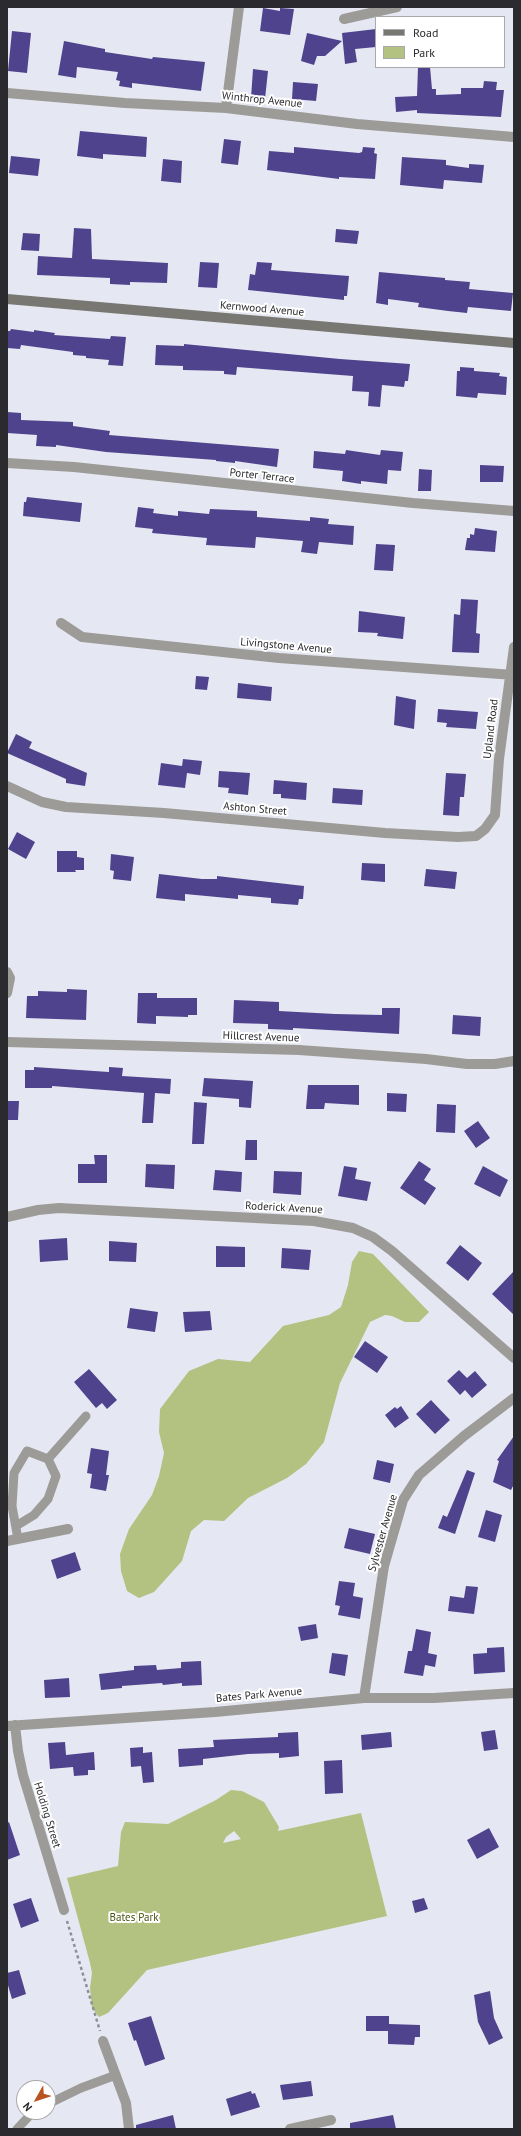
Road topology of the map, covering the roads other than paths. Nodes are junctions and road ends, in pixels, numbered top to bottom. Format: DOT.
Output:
graph roads {
  1 [pos="239,7"];
  2 [pos="396,7"];
  3 [pos="344,19"];
  4 [pos="7,93"];
  5 [pos="226,108"];
  6 [pos="514,137"];
  7 [pos="7,299"];
  8 [pos="514,342"];
  9 [pos="7,463"];
  10 [pos="514,511"];
  11 [pos="61,623"];
  12 [pos="514,647"];
  13 [pos="512,675"];
  14 [pos="7,786"];
  15 [pos="495,814"];
  16 [pos="7,972"];
  17 [pos="7,993"];
  18 [pos="7,1042"];
  19 [pos="514,1062"];
  20 [pos="7,1217"];
  21 [pos="514,1358"];
  22 [pos="514,1398"];
  23 [pos="86,1416"];
  24 [pos="48,1459"];
  25 [pos="16,1526"];
  26 [pos="68,1529"];
  27 [pos="18,1539"];
  28 [pos="7,1541"];
  29 [pos="514,1693"];
  30 [pos="364,1698"];
  31 [pos="11,1725"];
  32 [pos="64,1910"];
  33 [pos="104,2041"];
  34 [pos="116,2075"];
  35 [pos="56,2100"];
  36 [pos="26,2120"];
  37 [pos="331,2120"];
  38 [pos="18,2129"];
  39 [pos="129,2129"];
  40 [pos="290,2129"];
  1 -- 5 [label="street"];
  2 -- 3 [label="street"];
  4 -- 5 [label="street, Winthrop Avenue"];
  5 -- 6 [label="street, Winthrop Avenue"];
  7 -- 8 [label="main road, Kernwood Avenue"];
  9 -- 10 [label="street, Porter Terrace"];
  11 -- 13 [label="street, Livingstone Avenue"];
  12 -- 13 [label="street, Upland Road"];
  13 -- 15 [label="street, Upland Road"];
  14 -- 15 [label="street, Ashton Street"];
  16 -- 17 [label="street"];
  18 -- 19 [label="street, Hillcrest Avenue"];
  20 -- 21 [label="street, Roderick Avenue"];
  22 -- 30 [label="street, Sylvester Avenue"];
  23 -- 24 [label="lane"];
  24 -- 25 [label="lane"];
  24 -- 25 [label="lane"];
  25 -- 27 [label="lane"];
  26 -- 27 [label="street"];
  27 -- 28 [label="street"];
  29 -- 30 [label="street, Bates Park Avenue"];
  30 -- 31 [label="street, Bates Park Avenue"];
  31 -- 32 [label="street, Holding Street"];
  33 -- 34 [label="street"];
  34 -- 35 [label="lane"];
  34 -- 39 [label="street"];
  36 -- 38 [label="lane"];
  37 -- 40 [label="street"];
}
